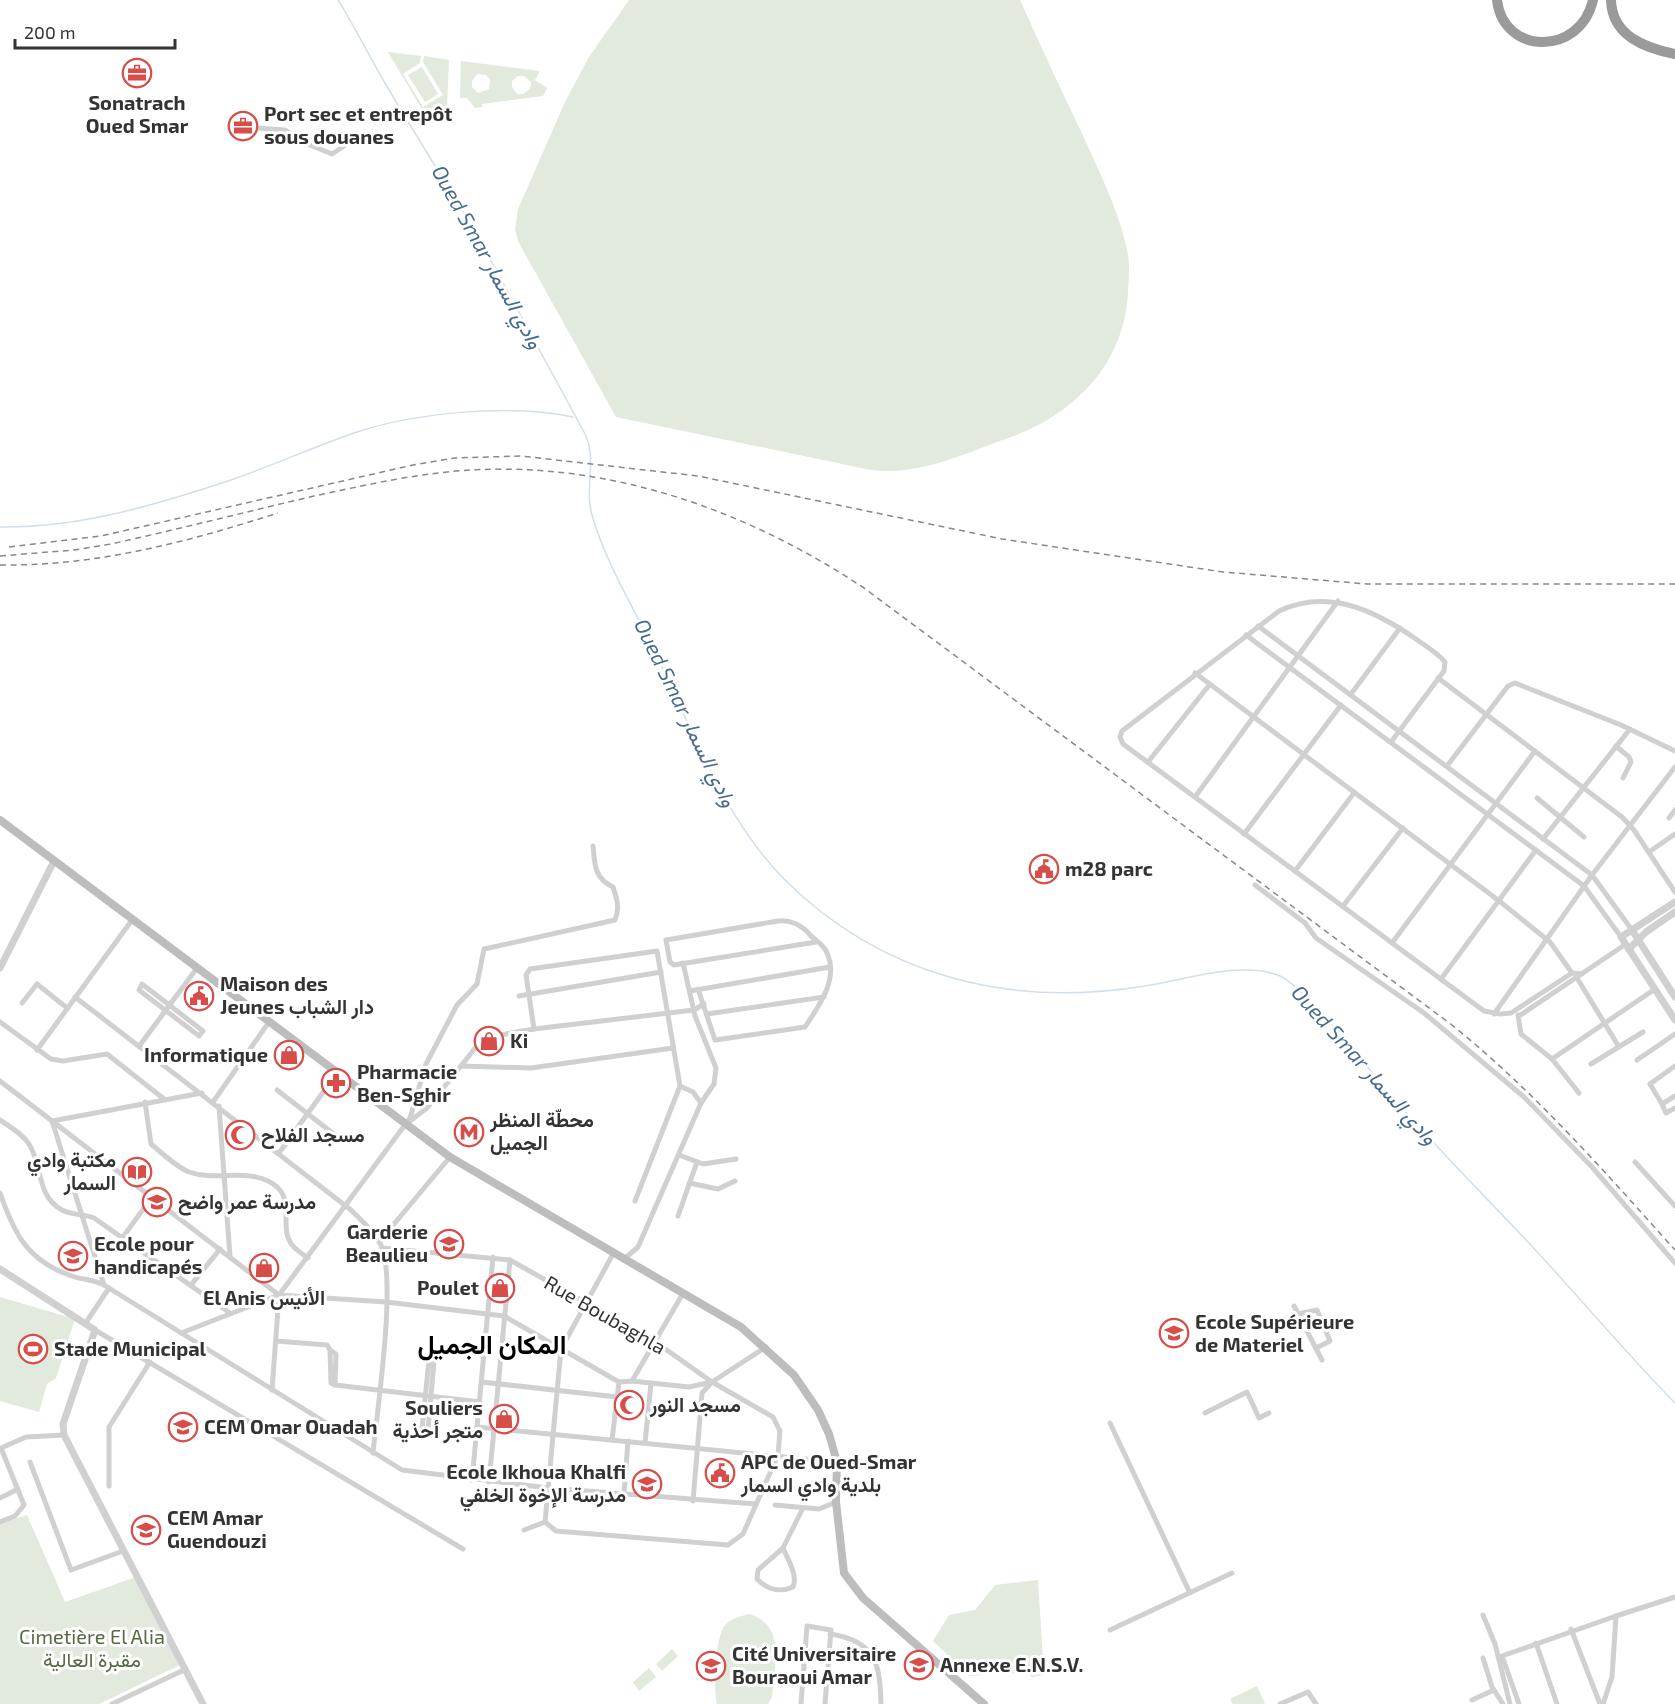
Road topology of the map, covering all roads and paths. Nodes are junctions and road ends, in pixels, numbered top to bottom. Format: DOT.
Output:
graph roads {
  1 [pos="1497,0"];
  2 [pos="1593,0"];
  3 [pos="1611,0"];
  4 [pos="1675,54"];
  5 [pos="230,126"];
  6 [pos="350,142"];
  7 [pos="1338,601"];
  8 [pos="1258,626"];
  9 [pos="1400,628"];
  10 [pos="1246,635"];
  11 [pos="1300,656"];
  12 [pos="1291,668"];
  13 [pos="1195,673"];
  14 [pos="1438,678"];
  15 [pos="1210,684"];
  16 [pos="1351,694"];
  17 [pos="1341,705"];
  18 [pos="1486,715"];
  19 [pos="1254,718"];
  20 [pos="1630,729"];
  21 [pos="1400,730"];
  22 [pos="1390,742"];
  23 [pos="1616,746"];
  24 [pos="1535,751"];
  25 [pos="1675,751"];
  26 [pos="1303,755"];
  27 [pos="1148,762"];
  28 [pos="1447,766"];
  29 [pos="1675,767"];
  30 [pos="1623,778"];
  31 [pos="1583,788"];
  32 [pos="1354,793"];
  33 [pos="1195,797"];
  34 [pos="1537,798"];
  35 [pos="1496,804"];
  36 [pos="1675,810"];
  37 [pos="1489,815"];
  38 [pos="1561,816"];
  39 [pos="1669,819"];
  40 [pos="0,820"];
  41 [pos="1630,824"];
  42 [pos="1403,828"];
  43 [pos="1244,834"];
  44 [pos="1675,834"];
  45 [pos="1584,837"];
  46 [pos="1543,839"];
  47 [pos="593,846"];
  48 [pos="1536,850"];
  49 [pos="1649,852"];
  50 [pos="54,861"];
  51 [pos="1452,865"];
  52 [pos="1295,871"];
  53 [pos="1592,875"];
  54 [pos="1255,885"];
  55 [pos="1584,886"];
  56 [pos="1675,892"];
  57 [pos="1498,900"];
  58 [pos="1675,902"];
  59 [pos="1342,906"];
  60 [pos="1675,912"];
  61 [pos="132,920"];
  62 [pos="1632,930"];
  63 [pos="1621,937"];
  64 [pos="1546,939"];
  65 [pos="1639,940"];
  66 [pos="816,942"];
  67 [pos="1392,943"];
  68 [pos="1627,947"];
  69 [pos="683,963"];
  70 [pos="830,967"];
  71 [pos="0,968"];
  72 [pos="197,968"];
  73 [pos="661,972"];
  74 [pos="1575,976"];
  75 [pos="1441,979"];
  76 [pos="698,989"];
  77 [pos="1655,989"];
  78 [pos="690,991"];
  79 [pos="530,993"];
  80 [pos="75,996"];
  81 [pos="519,996"];
  82 [pos="824,997"];
  83 [pos="1675,997"];
  84 [pos="22,1003"];
  85 [pos="704,1004"];
  86 [pos="67,1008"];
  87 [pos="168,1008"];
  88 [pos="694,1010"];
  89 [pos="667,1012"];
  90 [pos="1517,1013"];
  91 [pos="707,1014"];
  92 [pos="1494,1014"];
  93 [pos="1675,1020"];
  94 [pos="0,1022"];
  95 [pos="269,1022"];
  96 [pos="1605,1023"];
  97 [pos="534,1029"];
  98 [pos="1643,1032"];
  99 [pos="1675,1034"];
  100 [pos="140,1045"];
  101 [pos="1619,1047"];
  102 [pos="673,1048"];
  103 [pos="37,1050"];
  104 [pos="1552,1059"];
  105 [pos="1637,1060"];
  106 [pos="1591,1064"];
  107 [pos="461,1066"];
  108 [pos="1675,1066"];
  109 [pos="337,1073"];
  110 [pos="0,1081"];
  111 [pos="680,1086"];
  112 [pos="277,1090"];
  113 [pos="202,1093"];
  114 [pos="1579,1094"];
  115 [pos="1675,1096"];
  116 [pos="164,1099"];
  117 [pos="145,1102"];
  118 [pos="701,1103"];
  119 [pos="216,1104"];
  120 [pos="1662,1104"];
  121 [pos="1675,1108"];
  122 [pos="307,1114"];
  123 [pos="0,1120"];
  124 [pos="52,1121"];
  125 [pos="406,1124"];
  126 [pos="339,1138"];
  127 [pos="279,1152"];
  128 [pos="679,1155"];
  129 [pos="450,1157"];
  130 [pos="736,1159"];
  131 [pos="697,1162"];
  132 [pos="1635,1162"];
  133 [pos="223,1175"];
  134 [pos="735,1181"];
  135 [pos="689,1183"];
  136 [pos="0,1193"];
  137 [pos="152,1197"];
  138 [pos="635,1201"];
  139 [pos="345,1205"];
  140 [pos="1675,1206"];
  141 [pos="82,1213"];
  142 [pos="678,1216"];
  143 [pos="123,1237"];
  144 [pos="381,1245"];
  145 [pos="220,1249"];
  146 [pos="613,1254"];
  147 [pos="230,1257"];
  148 [pos="493,1257"];
  149 [pos="308,1258"];
  150 [pos="510,1260"];
  151 [pos="623,1260"];
  152 [pos="1675,1263"];
  153 [pos="0,1269"];
  154 [pos="191,1285"];
  155 [pos="107,1287"];
  156 [pos="682,1294"];
  157 [pos="279,1295"];
  158 [pos="387,1302"];
  159 [pos="584,1304"];
  160 [pos="1294,1306"];
  161 [pos="230,1313"];
  162 [pos="488,1314"];
  163 [pos="1298,1314"];
  164 [pos="504,1316"];
  165 [pos="85,1324"];
  166 [pos="95,1329"];
  167 [pos="181,1333"];
  168 [pos="276,1341"];
  169 [pos="654,1341"];
  170 [pos="766,1347"];
  171 [pos="1316,1348"];
  172 [pos="561,1349"];
  173 [pos="1322,1360"];
  174 [pos="150,1362"];
  175 [pos="632,1381"];
  176 [pos="482,1382"];
  177 [pos="619,1382"];
  178 [pos="712,1382"];
  179 [pos="651,1383"];
  180 [pos="498,1384"];
  181 [pos="272,1390"];
  182 [pos="379,1390"];
  183 [pos="557,1390"];
  184 [pos="428,1397"];
  185 [pos="617,1397"];
  186 [pos="480,1402"];
  187 [pos="1205,1413"];
  188 [pos="1269,1413"];
  189 [pos="1110,1424"];
  190 [pos="477,1427"];
  191 [pos="493,1429"];
  192 [pos="553,1434"];
  193 [pos="64,1436"];
  194 [pos="612,1440"];
  195 [pos="628,1441"];
  196 [pos="645,1443"];
  197 [pos="1,1448"];
  198 [pos="698,1448"];
  199 [pos="373,1453"];
  200 [pos="778,1455"];
  201 [pos="30,1462"];
  202 [pos="837,1462"];
  203 [pos="9,1465"];
  204 [pos="0,1469"];
  205 [pos="472,1480"];
  206 [pos="489,1482"];
  207 [pos="109,1486"];
  208 [pos="548,1488"];
  209 [pos="18,1489"];
  210 [pos="624,1494"];
  211 [pos="0,1498"];
  212 [pos="693,1501"];
  213 [pos="836,1502"];
  214 [pos="756,1504"];
  215 [pos="775,1505"];
  216 [pos="803,1508"];
  217 [pos="0,1522"];
  218 [pos="545,1522"];
  219 [pos="524,1530"];
  220 [pos="783,1548"];
  221 [pos="463,1549"];
  222 [pos="123,1551"];
  223 [pos="1232,1573"];
  224 [pos="1190,1593"];
  225 [pos="1675,1597"];
  226 [pos="1483,1615"];
  227 [pos="1616,1616"];
  228 [pos="1571,1629"];
  229 [pos="1110,1630"];
  230 [pos="830,1634"];
  231 [pos="1536,1643"];
  232 [pos="1483,1658"];
  233 [pos="186,1669"];
  234 [pos="1494,1690"];
  235 [pos="1472,1700"];
  236 [pos="112,1704"];
  237 [pos="203,1704"];
  238 [pos="801,1704"];
  239 [pos="825,1704"];
  240 [pos="880,1704"];
  241 [pos="984,1704"];
  242 [pos="1280,1704"];
  243 [pos="1316,1704"];
  244 [pos="1503,1704"];
  245 [pos="1510,1704"];
  246 [pos="1519,1704"];
  247 [pos="1557,1704"];
  248 [pos="1602,1704"];
  1 -- 2 [label="highway"];
  3 -- 4 [label="highway"];
  5 -- 6 [label="street"];
  7 -- 8 [label="street"];
  7 -- 9 [label="street"];
  7 -- 11 [label="street"];
  8 -- 10 [label="street"];
  8 -- 11 [label="street"];
  9 -- 14 [label="street"];
  9 -- 16 [label="street"];
  10 -- 12 [label="street"];
  10 -- 13 [label="street"];
  11 -- 12 [label="street"];
  11 -- 16 [label="street"];
  12 -- 17 [label="street"];
  12 -- 19 [label="street"];
  13 -- 15 [label="street"];
  13 -- 27 [label="street"];
  14 -- 18 [label="street"];
  14 -- 21 [label="street"];
  15 -- 19 [label="street"];
  15 -- 27 [label="street"];
  16 -- 21 [label="street"];
  17 -- 22 [label="street"];
  17 -- 26 [label="street"];
  18 -- 20 [label="street"];
  18 -- 24 [label="street"];
  18 -- 28 [label="street"];
  19 -- 26 [label="street"];
  19 -- 33 [label="street"];
  20 -- 23 [label="street"];
  20 -- 25 [label="street"];
  21 -- 22 [label="street"];
  21 -- 28 [label="street"];
  22 -- 37 [label="street"];
  23 -- 30 [label="street"];
  23 -- 31 [label="street"];
  24 -- 31 [label="street"];
  24 -- 35 [label="street"];
  26 -- 32 [label="street"];
  26 -- 43 [label="street"];
  27 -- 33 [label="street"];
  28 -- 35 [label="street"];
  29 -- 41 [label="street"];
  31 -- 38 [label="street"];
  31 -- 41 [label="street"];
  32 -- 42 [label="street"];
  32 -- 52 [label="street"];
  33 -- 43 [label="street"];
  34 -- 38 [label="street"];
  35 -- 37 [label="street"];
  35 -- 46 [label="street"];
  36 -- 39 [label="street"];
  37 -- 48 [label="street"];
  37 -- 51 [label="street"];
  38 -- 45 [label="street"];
  38 -- 46 [label="street"];
  40 -- 50 [label="main road"];
  41 -- 49 [label="street"];
  41 -- 53 [label="street"];
  42 -- 51 [label="street"];
  42 -- 59 [label="street"];
  43 -- 52 [label="street"];
  44 -- 49 [label="street"];
  46 -- 53 [label="street"];
  47 -- 125 [label="street"];
  48 -- 55 [label="street"];
  48 -- 57 [label="street"];
  49 -- 56 [label="street"];
  50 -- 61 [label="main road"];
  50 -- 71 [label="street"];
  51 -- 57 [label="street"];
  51 -- 67 [label="street"];
  52 -- 59 [label="street"];
  53 -- 55 [label="street"];
  53 -- 62 [label="street"];
  54 -- 152 [label="street"];
  55 -- 63 [label="street"];
  55 -- 64 [label="street"];
  57 -- 64 [label="street"];
  57 -- 75 [label="street"];
  58 -- 62 [label="street"];
  59 -- 67 [label="street"];
  60 -- 65 [label="street"];
  61 -- 72 [label="main road"];
  61 -- 80 [label="street"];
  62 -- 63 [label="street"];
  62 -- 65 [label="street"];
  63 -- 68 [label="street"];
  64 -- 74 [label="street"];
  64 -- 92 [label="street"];
  65 -- 68 [label="street"];
  65 -- 83 [label="street"];
  66 -- 69 [label="street"];
  66 -- 69 [label="street"];
  66 -- 70 [label="street"];
  67 -- 75 [label="street"];
  68 -- 74 [label="street"];
  68 -- 77 [label="street"];
  69 -- 78 [label="street"];
  70 -- 76 [label="street"];
  70 -- 82 [label="street"];
  72 -- 87 [label="street"];
  72 -- 95 [label="main road"];
  73 -- 79 [label="street"];
  73 -- 79 [label="street"];
  73 -- 89 [label="street"];
  74 -- 90 [label="street"];
  74 -- 96 [label="street"];
  75 -- 92 [label="street"];
  76 -- 78 [label="street"];
  76 -- 85 [label="street"];
  77 -- 93 [label="street"];
  77 -- 96 [label="street"];
  78 -- 88 [label="street"];
  79 -- 81 [label="street"];
  79 -- 97 [label="street"];
  80 -- 86 [label="street"];
  80 -- 100 [label="street"];
  82 -- 91 [label="street"];
  82 -- 91 [label="street"];
  84 -- 86 [label="street"];
  85 -- 88 [label="street"];
  85 -- 91 [label="street"];
  86 -- 103 [label="street"];
  87 -- 87 [label="street"];
  87 -- 87 [label="street"];
  87 -- 100 [label="street"];
  88 -- 89 [label="street"];
  88 -- 118 [label="street"];
  89 -- 97 [label="street"];
  89 -- 102 [label="street"];
  90 -- 92 [label="street"];
  90 -- 104 [label="street"];
  94 -- 103 [label="street"];
  95 -- 109 [label="main road"];
  95 -- 119 [label="street"];
  96 -- 101 [label="street"];
  96 -- 104 [label="street"];
  97 -- 107 [label="street"];
  98 -- 101 [label="street"];
  99 -- 105 [label="street"];
  100 -- 113 [label="street"];
  101 -- 106 [label="street"];
  102 -- 107 [label="street"];
  102 -- 111 [label="street"];
  103 -- 116 [label="street"];
  104 -- 114 [label="street"];
  107 -- 125 [label="street"];
  108 -- 120 [label="street"];
  109 -- 122 [label="street"];
  109 -- 125 [label="main road"];
  110 -- 124 [label="street"];
  111 -- 118 [label="street"];
  111 -- 138 [label="street"];
  112 -- 122 [label="street"];
  113 -- 116 [label="street"];
  113 -- 119 [label="street"];
  115 -- 120 [label="street"];
  116 -- 117 [label="street"];
  117 -- 124 [label="street"];
  117 -- 133 [label="street"];
  118 -- 128 [label="street"];
  119 -- 127 [label="street"];
  119 -- 133 [label="street"];
  120 -- 121 [label="street"];
  122 -- 126 [label="street"];
  122 -- 127 [label="street"];
  123 -- 141 [label="street"];
  124 -- 137 [label="street"];
  124 -- 141 [label="street"];
  125 -- 129 [label="main road"];
  125 -- 139 [label="street"];
  127 -- 139 [label="street"];
  128 -- 131 [label="street"];
  128 -- 151 [label="street"];
  129 -- 144 [label="street"];
  129 -- 146 [label="main road"];
  130 -- 131 [label="street"];
  131 -- 135 [label="street"];
  132 -- 140 [label="street"];
  133 -- 147 [label="street"];
  133 -- 149 [label="street"];
  134 -- 135 [label="street"];
  135 -- 142 [label="street"];
  136 -- 155 [label="street"];
  137 -- 143 [label="street"];
  137 -- 145 [label="street"];
  139 -- 144 [label="street"];
  139 -- 149 [label="street"];
  141 -- 143 [label="street"];
  141 -- 155 [label="street"];
  143 -- 154 [label="street"];
  144 -- 148 [label="street, Rue Boubaghla"];
  144 -- 158 [label="street"];
  145 -- 147 [label="street"];
  145 -- 154 [label="street"];
  146 -- 151 [label="main road"];
  146 -- 159 [label="street"];
  147 -- 157 [label="street"];
  148 -- 150 [label="street, Rue Boubaghla"];
  148 -- 162 [label="street"];
  149 -- 157 [label="street"];
  150 -- 159 [label="street, Rue Boubaghla"];
  150 -- 164 [label="street"];
  151 -- 156 [label="main road"];
  153 -- 165 [label="street"];
  154 -- 161 [label="street"];
  155 -- 165 [label="street"];
  155 -- 167 [label="street"];
  156 -- 169 [label="street"];
  156 -- 170 [label="main road"];
  157 -- 158 [label="street"];
  157 -- 161 [label="street"];
  157 -- 168 [label="street"];
  158 -- 162 [label="street"];
  158 -- 182 [label="street"];
  159 -- 169 [label="street, Rue Boubaghla"];
  159 -- 172 [label="street"];
  160 -- 163 [label="street"];
  161 -- 167 [label="street"];
  162 -- 164 [label="street"];
  162 -- 176 [label="street"];
  163 -- 171 [label="street"];
  163 -- 171 [label="street"];
  164 -- 172 [label="street"];
  164 -- 180 [label="street"];
  165 -- 166 [label="street"];
  166 -- 174 [label="street"];
  166 -- 193 [label="street"];
  167 -- 181 [label="street"];
  168 -- 181 [label="street"];
  168 -- 182 [label="street"];
  169 -- 175 [label="street"];
  169 -- 178 [label="street, Rue Boubaghla"];
  170 -- 178 [label="street"];
  170 -- 202 [label="main road"];
  171 -- 173 [label="street"];
  172 -- 177 [label="street"];
  172 -- 183 [label="street"];
  174 -- 207 [label="street"];
  174 -- 221 [label="street"];
  175 -- 177 [label="street"];
  175 -- 179 [label="street"];
  176 -- 180 [label="street"];
  176 -- 186 [label="street"];
  177 -- 185 [label="street"];
  178 -- 179 [label="street"];
  178 -- 198 [label="street"];
  178 -- 200 [label="street, Rue Boubaghla"];
  179 -- 196 [label="street"];
  180 -- 183 [label="street"];
  180 -- 191 [label="street"];
  181 -- 199 [label="street"];
  182 -- 184 [label="street"];
  182 -- 199 [label="street"];
  183 -- 185 [label="street"];
  183 -- 192 [label="street"];
  184 -- 184 [label="street"];
  184 -- 184 [label="street"];
  184 -- 186 [label="street"];
  185 -- 194 [label="street"];
  186 -- 190 [label="street"];
  187 -- 188 [label="street"];
  189 -- 224 [label="street"];
  190 -- 191 [label="street"];
  190 -- 205 [label="street"];
  191 -- 192 [label="street"];
  191 -- 206 [label="street"];
  192 -- 194 [label="street"];
  192 -- 208 [label="street"];
  193 -- 197 [label="street"];
  193 -- 222 [label="street"];
  194 -- 195 [label="street"];
  195 -- 196 [label="street"];
  195 -- 210 [label="street"];
  196 -- 198 [label="street"];
  197 -- 203 [label="street"];
  198 -- 200 [label="street"];
  198 -- 212 [label="street"];
  199 -- 205 [label="street"];
  200 -- 202 [label="street"];
  200 -- 214 [label="street"];
  201 -- 222 [label="street"];
  202 -- 213 [label="main road"];
  203 -- 204 [label="street"];
  203 -- 209 [label="street"];
  205 -- 206 [label="street"];
  206 -- 208 [label="street"];
  208 -- 210 [label="street"];
  208 -- 218 [label="street"];
  209 -- 211 [label="street"];
  209 -- 217 [label="street"];
  210 -- 212 [label="street"];
  212 -- 214 [label="street"];
  213 -- 216 [label="street"];
  213 -- 241 [label="main road"];
  214 -- 218 [label="street"];
  215 -- 216 [label="street"];
  216 -- 220 [label="street"];
  218 -- 219 [label="street"];
  220 -- 220 [label="street"];
  222 -- 233 [label="street"];
  223 -- 224 [label="street"];
  224 -- 229 [label="street"];
  225 -- 227 [label="street"];
  226 -- 245 [label="street"];
  227 -- 228 [label="street"];
  227 -- 248 [label="street"];
  228 -- 231 [label="street"];
  228 -- 248 [label="street"];
  230 -- 238 [label="street"];
  230 -- 239 [label="street"];
  230 -- 240 [label="street"];
  231 -- 246 [label="street"];
  231 -- 247 [label="street"];
  232 -- 234 [label="street"];
  233 -- 236 [label="street"];
  233 -- 237 [label="street"];
  234 -- 235 [label="street"];
  234 -- 244 [label="street"];
  242 -- 243 [label="street"];
}
